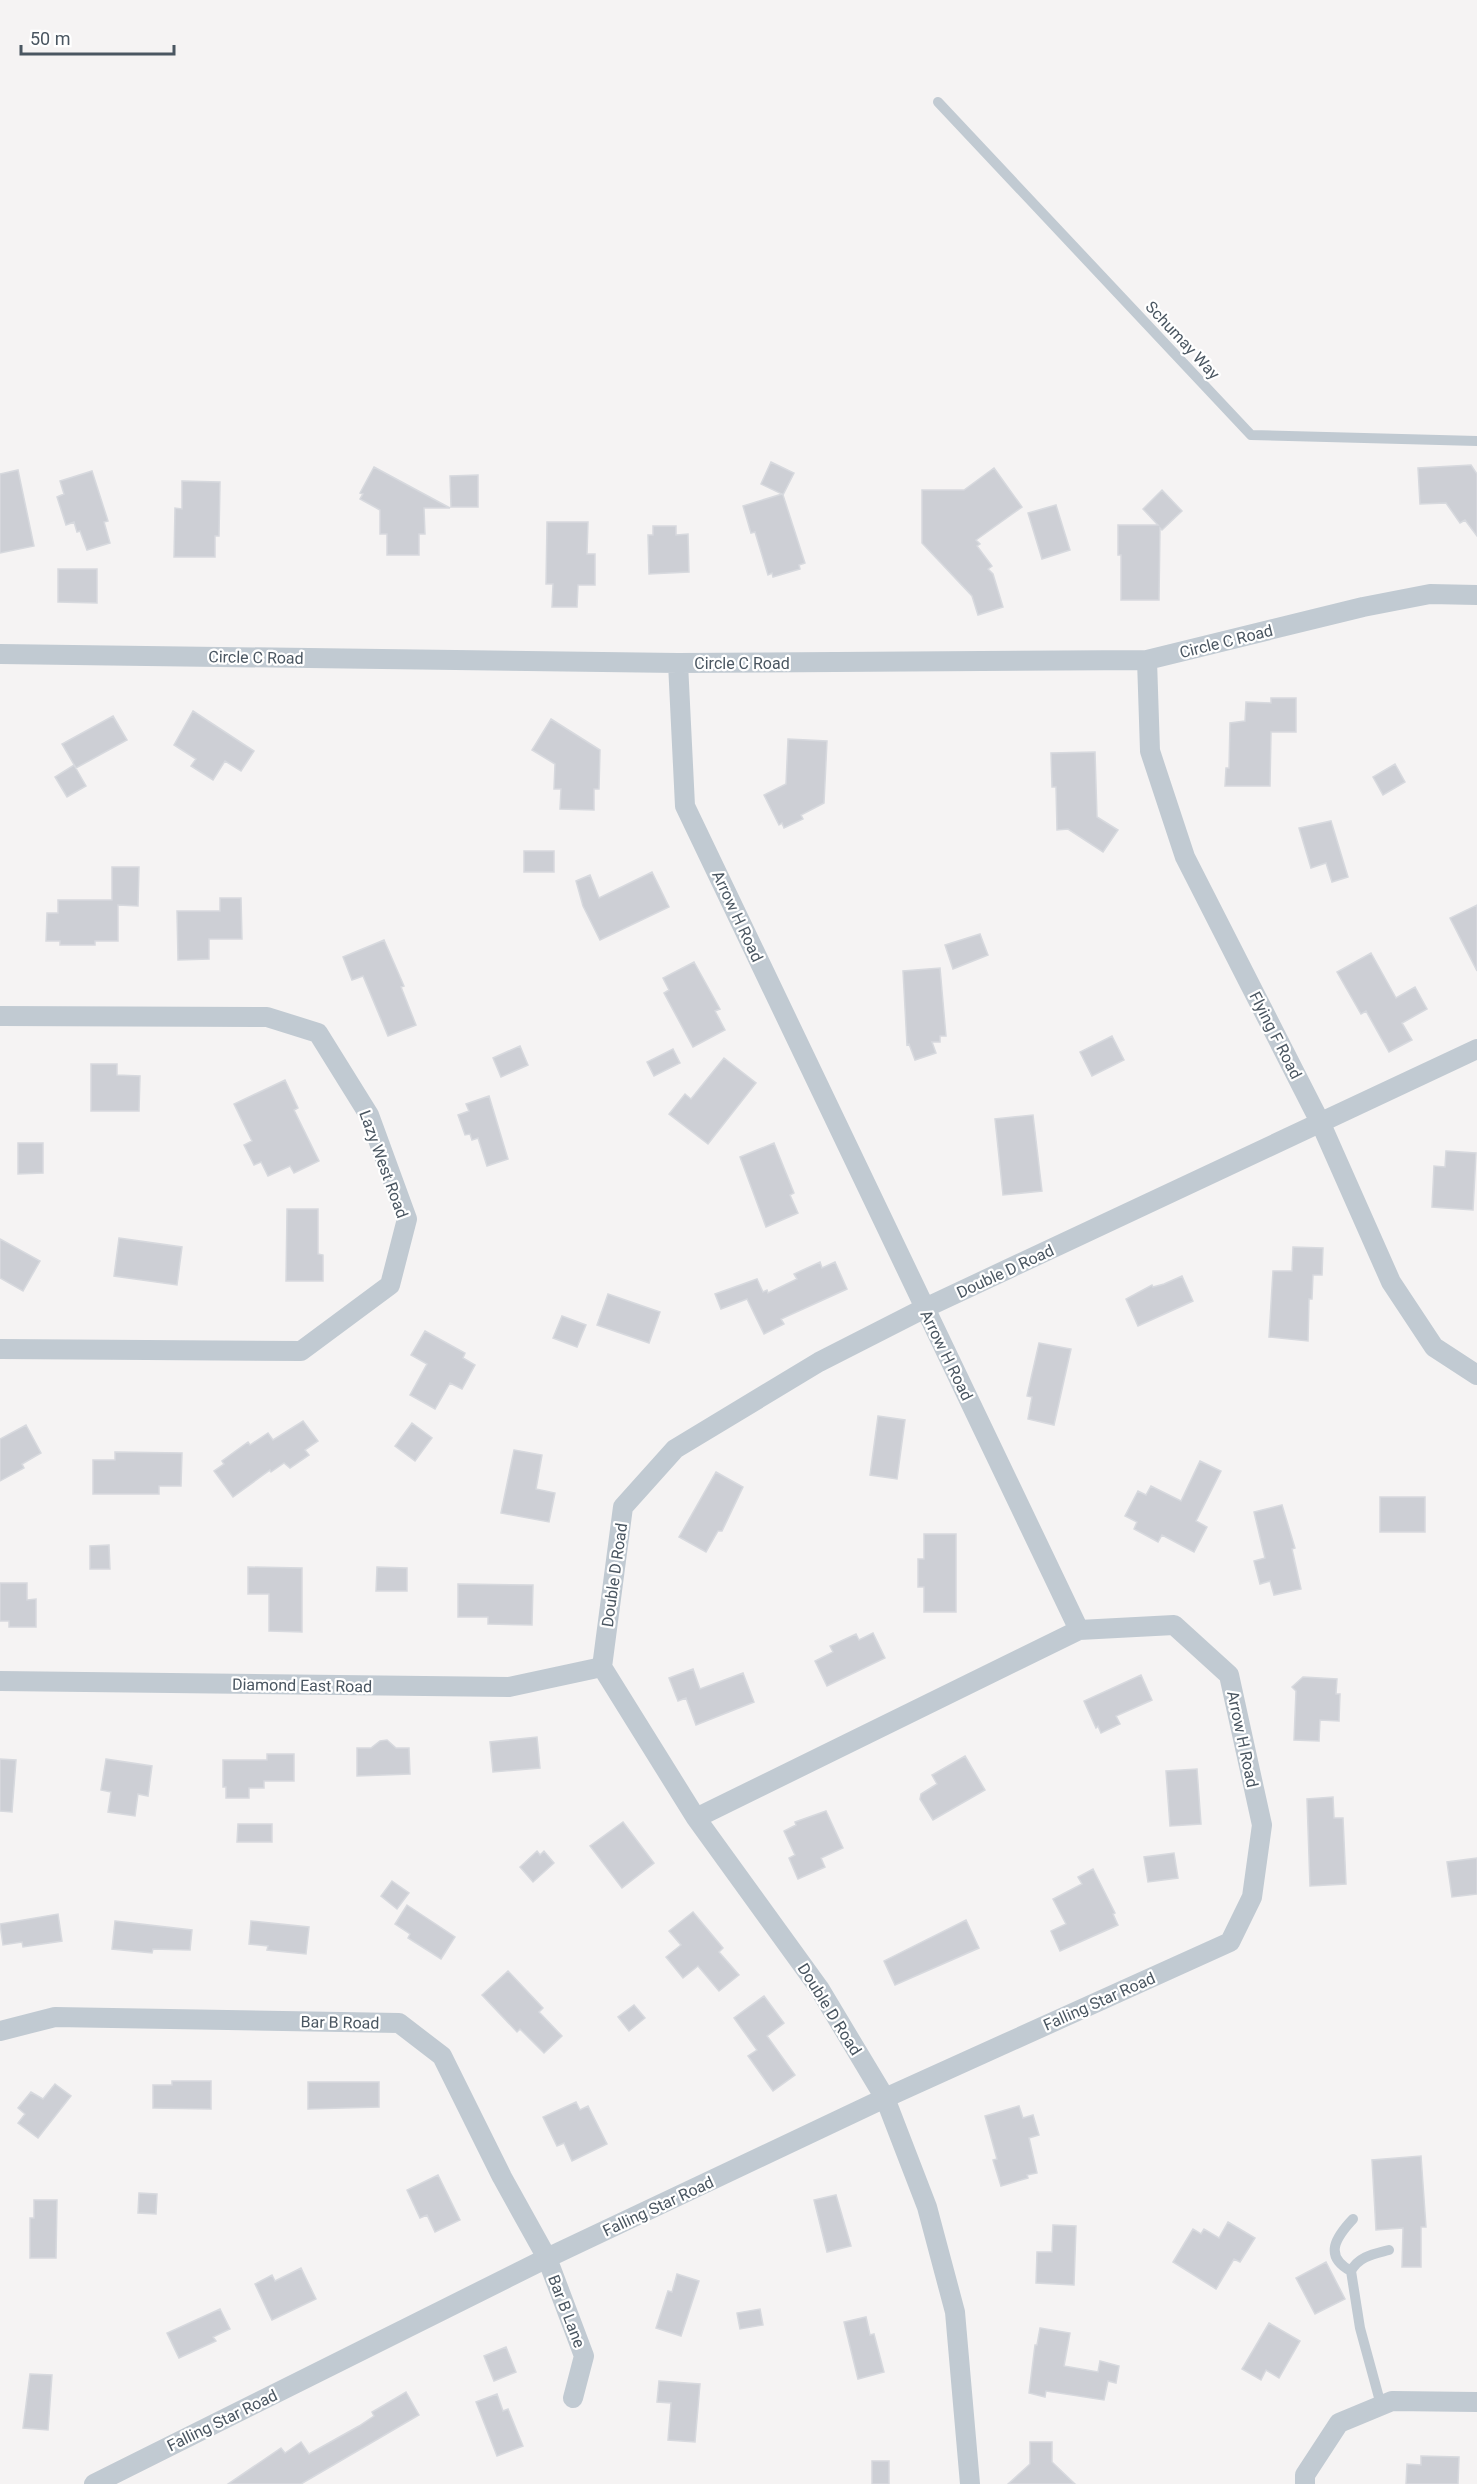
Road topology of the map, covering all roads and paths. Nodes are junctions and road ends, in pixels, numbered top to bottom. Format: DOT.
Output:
graph roads {
  1 [pos="938,102"];
  2 [pos="1477,441"];
  3 [pos="1477,595"];
  4 [pos="0,654"];
  5 [pos="1147,660"];
  6 [pos="678,663"];
  7 [pos="0,1016"];
  8 [pos="1477,1049"];
  9 [pos="1321,1125"];
  10 [pos="925,1308"];
  11 [pos="0,1349"];
  12 [pos="1477,1375"];
  13 [pos="1079,1630"];
  14 [pos="602,1667"];
  15 [pos="0,1682"];
  16 [pos="696,1818"];
  17 [pos="1230,1942"];
  18 [pos="0,2031"];
  19 [pos="885,2098"];
  20 [pos="1353,2219"];
  21 [pos="1389,2250"];
  22 [pos="547,2258"];
  23 [pos="1351,2271"];
  24 [pos="573,2398"];
  25 [pos="1477,2402"];
  26 [pos="1381,2405"];
  27 [pos="94,2484"];
  28 [pos="970,2484"];
  29 [pos="1305,2484"];
  1 -- 2 [label="lane, Schumay Way"];
  3 -- 5 [label="street, Circle C Road"];
  4 -- 6 [label="street, Circle C Road"];
  5 -- 6 [label="street, Circle C Road"];
  5 -- 9 [label="street, Flying F Road"];
  6 -- 10 [label="street, Arrow H Road"];
  7 -- 11 [label="street, Lazy West Road"];
  8 -- 9 [label="street, Double D Road"];
  9 -- 10 [label="street, Double D Road"];
  9 -- 12 [label="street, Flying F Road"];
  10 -- 13 [label="street, Arrow H Road"];
  10 -- 14 [label="street, Double D Road"];
  13 -- 16 [label="street"];
  13 -- 17 [label="street, Arrow H Road"];
  14 -- 15 [label="street, Diamond East Road"];
  14 -- 16 [label="street, Double D Road"];
  16 -- 19 [label="street, Double D Road"];
  17 -- 19 [label="street, Falling Star Road"];
  18 -- 22 [label="street, Bar B Road"];
  19 -- 22 [label="street, Falling Star Road"];
  19 -- 28 [label="street, Double D Road"];
  20 -- 23 [label="lane"];
  21 -- 23 [label="lane"];
  22 -- 24 [label="street, Bar B Lane"];
  22 -- 27 [label="street, Falling Star Road"];
  23 -- 26 [label="lane"];
  25 -- 26 [label="street"];
  26 -- 29 [label="street"];
}
